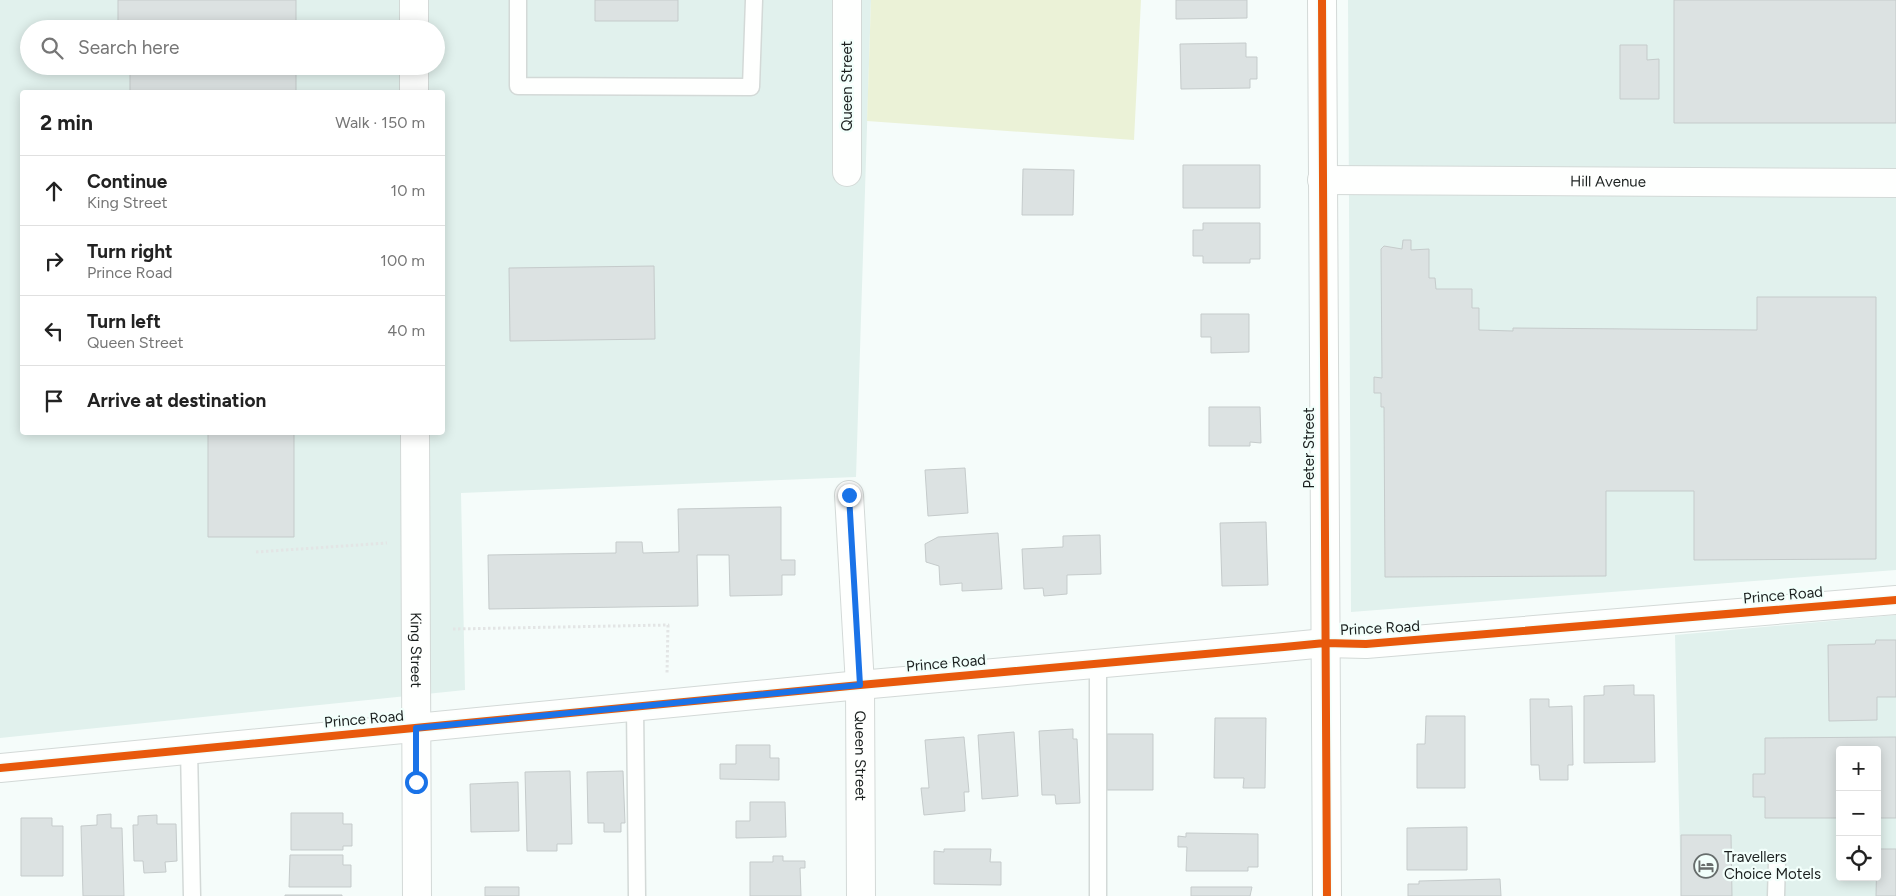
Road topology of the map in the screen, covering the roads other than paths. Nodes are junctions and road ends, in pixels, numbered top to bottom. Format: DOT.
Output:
graph roads {
  1 [pos="414,0"];
  2 [pos="518,0"];
  3 [pos="754,0"];
  4 [pos="847,0"];
  5 [pos="1322,0"];
  6 [pos="414,20"];
  7 [pos="414,75"];
  8 [pos="414,90"];
  9 [pos="847,172"];
  10 [pos="1322,180"];
  11 [pos="1896,183"];
  12 [pos="415,435"];
  13 [pos="849,495"];
  14 [pos="1896,600"];
  15 [pos="1325,643"];
  16 [pos="1098,664"];
  17 [pos="860,685"];
  18 [pos="635,706"];
  19 [pos="416,728"];
  20 [pos="190,750"];
  21 [pos="0,768"];
  22 [pos="1777,861"];
  23 [pos="192,896"];
  24 [pos="417,896"];
  25 [pos="637,896"];
  26 [pos="861,896"];
  27 [pos="1098,896"];
  28 [pos="1327,896"];
  29 [pos="1776,896"];
  1 -- 6 [label="street"];
  2 -- 3 [label="lane"];
  4 -- 9 [label="street, Queen Street"];
  5 -- 10 [label="street, Peter Street"];
  7 -- 8 [label="street"];
  10 -- 11 [label="street, Hill Avenue"];
  10 -- 15 [label="street, Peter Street"];
  12 -- 19 [label="street, King Street"];
  13 -- 17 [label="street, Queen Street"];
  14 -- 15 [label="street, Prince Road"];
  15 -- 16 [label="street, Prince Road"];
  15 -- 28 [label="street, Peter Street"];
  16 -- 17 [label="street, Prince Road"];
  16 -- 27 [label="lane"];
  17 -- 18 [label="street, Prince Road"];
  17 -- 26 [label="street, Queen Street"];
  18 -- 19 [label="street, Prince Road"];
  18 -- 25 [label="lane"];
  19 -- 20 [label="street, Prince Road"];
  19 -- 24 [label="street, King Street"];
  20 -- 21 [label="street, Prince Road"];
  20 -- 23 [label="lane"];
  22 -- 29 [label="lane"];
}
